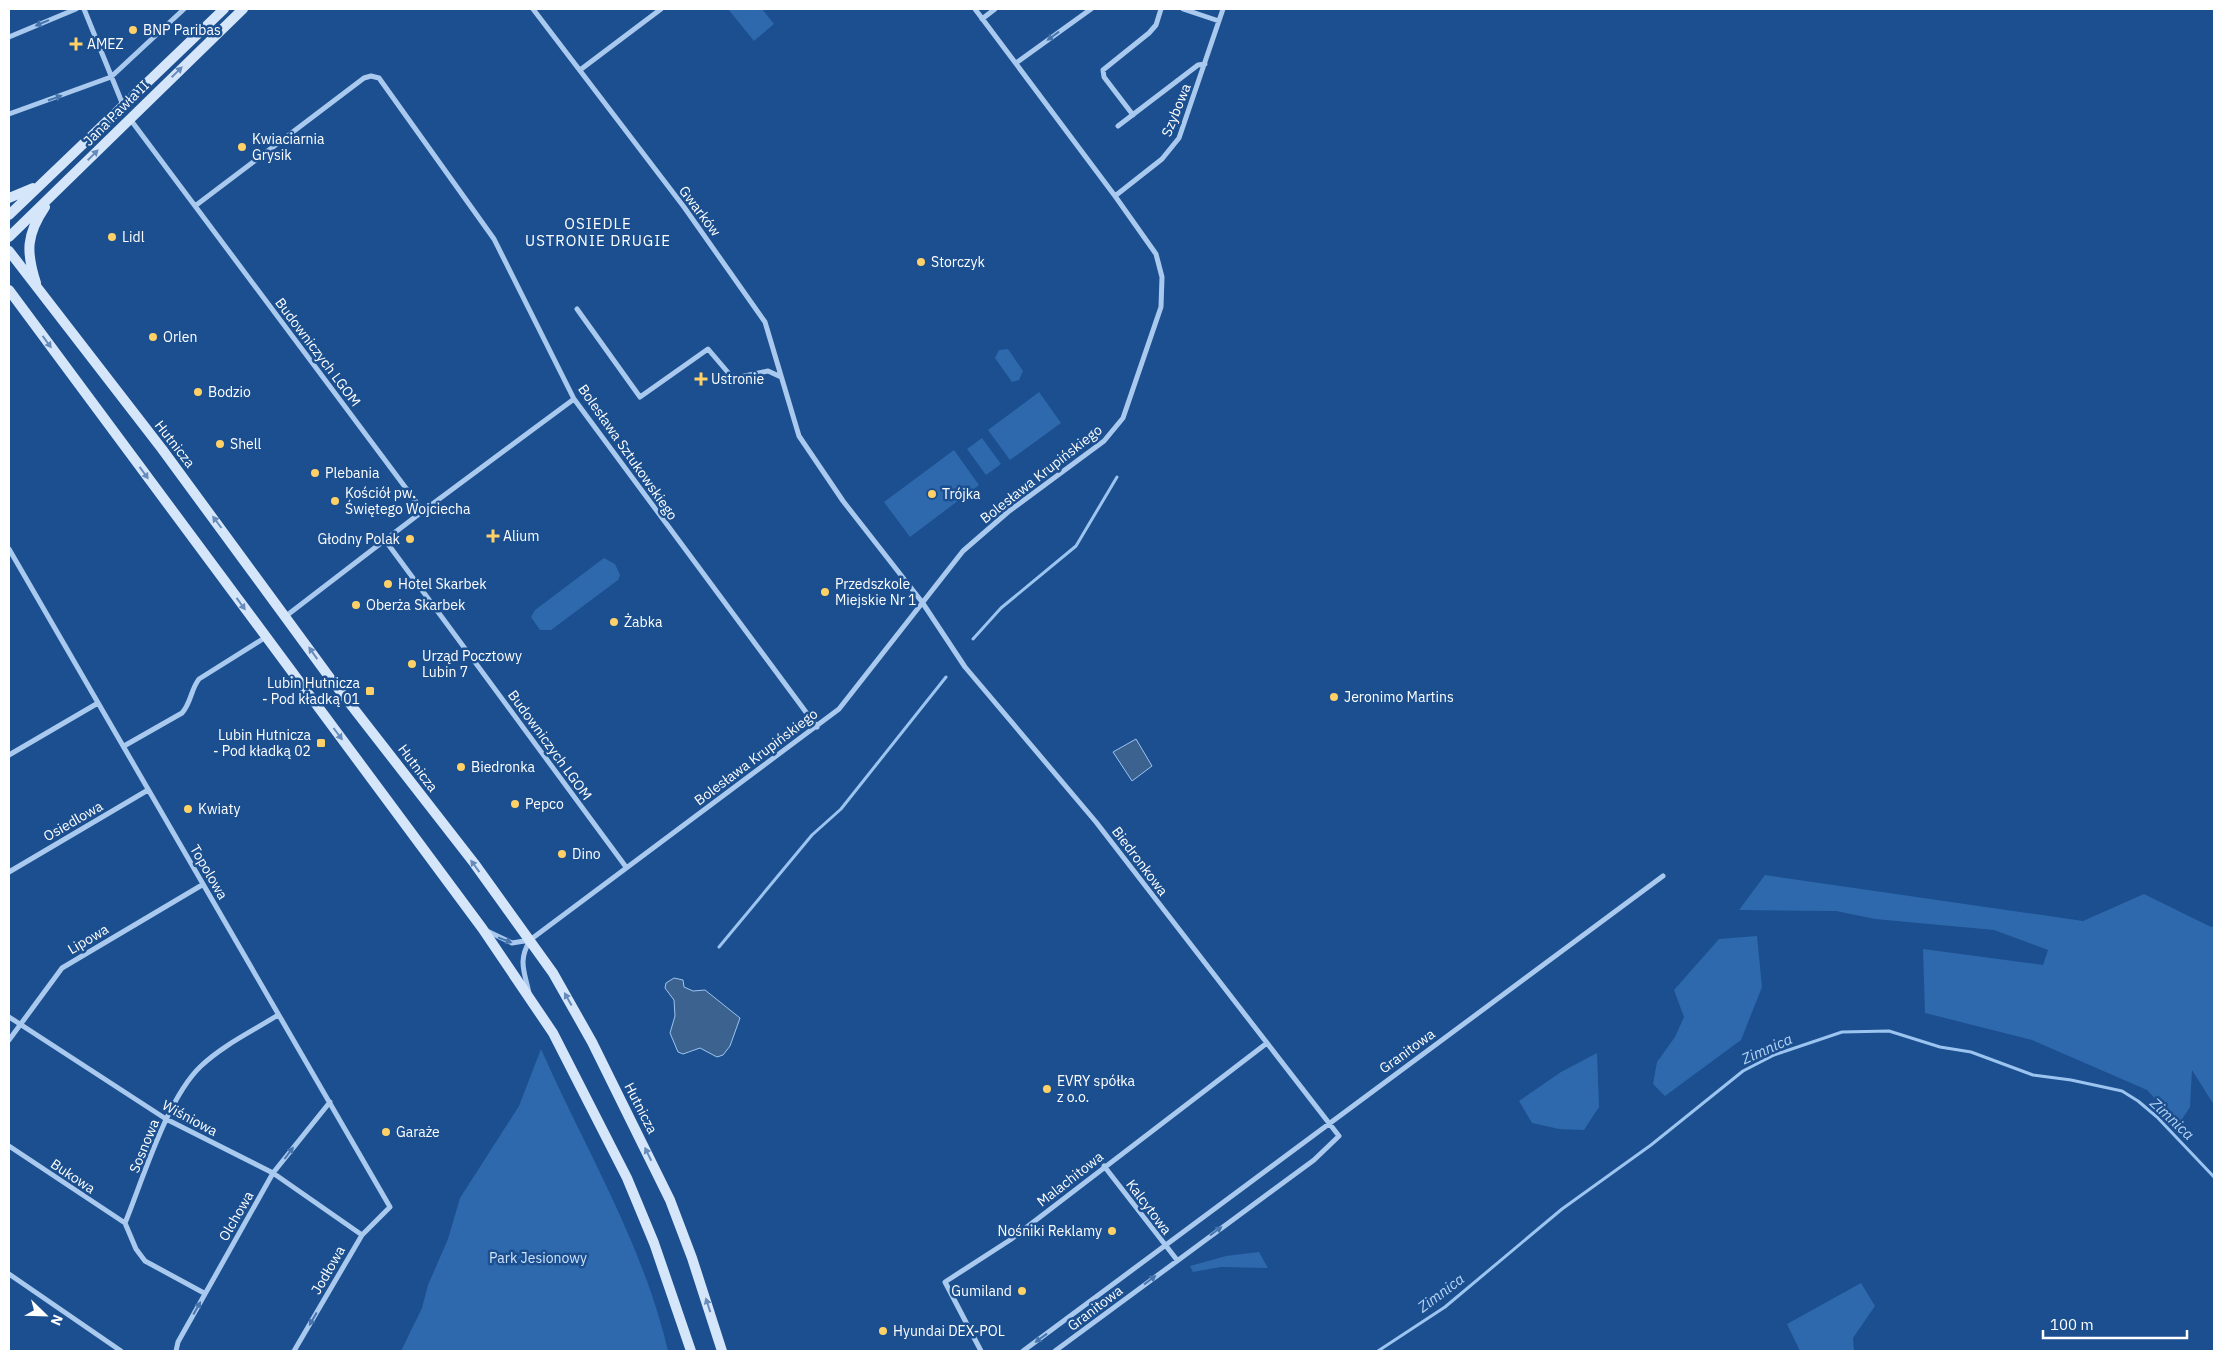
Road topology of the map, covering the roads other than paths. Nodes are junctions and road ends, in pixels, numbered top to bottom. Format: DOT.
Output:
graph roads {
  1 [pos="76,9"];
  2 [pos="84,9"];
  3 [pos="184,9"];
  4 [pos="224,9"];
  5 [pos="243,9"];
  6 [pos="533,9"];
  7 [pos="661,9"];
  8 [pos="975,9"];
  9 [pos="995,9"];
  10 [pos="1091,9"];
  11 [pos="1161,9"];
  12 [pos="1183,9"];
  13 [pos="1223,9"];
  14 [pos="982,18"];
  15 [pos="1219,21"];
  16 [pos="9,37"];
  17 [pos="1016,63"];
  18 [pos="1205,64"];
  19 [pos="580,70"];
  20 [pos="111,77"];
  21 [pos="123,105"];
  22 [pos="9,114"];
  23 [pos="1133,115"];
  24 [pos="130,119"];
  25 [pos="1118,126"];
  26 [pos="39,186"];
  27 [pos="58,189"];
  28 [pos="1115,196"];
  29 [pos="9,198"];
  30 [pos="195,206"];
  31 [pos="9,215"];
  32 [pos="9,237"];
  33 [pos="9,251"];
  34 [pos="9,290"];
  35 [pos="39,291"];
  36 [pos="9,297"];
  37 [pos="18,303"];
  38 [pos="577,309"];
  39 [pos="781,377"];
  40 [pos="574,399"];
  41 [pos="423,511"];
  42 [pos="385,540"];
  43 [pos="9,549"];
  44 [pos="922,602"];
  45 [pos="286,616"];
  46 [pos="266,637"];
  47 [pos="98,703"];
  48 [pos="817,727"];
  49 [pos="124,746"];
  50 [pos="9,754"];
  51 [pos="148,790"];
  52 [pos="626,867"];
  53 [pos="9,872"];
  54 [pos="1663,876"];
  55 [pos="202,885"];
  56 [pos="482,928"];
  57 [pos="530,940"];
  58 [pos="530,997"];
  59 [pos="278,1015"];
  60 [pos="9,1017"];
  61 [pos="20,1024"];
  62 [pos="9,1040"];
  63 [pos="1267,1043"];
  64 [pos="330,1102"];
  65 [pos="166,1119"];
  66 [pos="1328,1123"];
  67 [pos="1339,1136"];
  68 [pos="9,1146"];
  69 [pos="1104,1166"];
  70 [pos="273,1173"];
  71 [pos="390,1207"];
  72 [pos="126,1223"];
  73 [pos="362,1235"];
  74 [pos="1164,1246"];
  75 [pos="1177,1260"];
  76 [pos="9,1274"];
  77 [pos="204,1293"];
  78 [pos="121,1351"];
  79 [pos="176,1351"];
  80 [pos="294,1351"];
  81 [pos="691,1351"];
  82 [pos="722,1351"];
  83 [pos="981,1351"];
  84 [pos="1023,1351"];
  85 [pos="1055,1351"];
  1 -- 16 [label="street, one-way"];
  2 -- 20 [label="street"];
  3 -- 20 [label="street"];
  4 -- 21 [label="main road, Jana Pawła II"];
  24 -- 5 [label="main road, Jana Pawła II, one-way"];
  6 -- 19 [label="street, Gwarków"];
  7 -- 19 [label="street"];
  8 -- 14 [label="street, Bolesława Krupińskiego"];
  9 -- 14 [label="street"];
  10 -- 17 [label="street, one-way"];
  11 -- 23 [label="street"];
  12 -- 15 [label="street"];
  13 -- 15 [label="street, Szybowa"];
  14 -- 17 [label="street, Bolesława Krupińskiego"];
  15 -- 18 [label="street, Szybowa"];
  17 -- 28 [label="street, Bolesława Krupińskiego"];
  18 -- 23 [label="street"];
  18 -- 28 [label="street, Szybowa"];
  19 -- 39 [label="street, Gwarków"];
  20 -- 21 [label="street"];
  22 -- 20 [label="street, one-way"];
  21 -- 24 [label="main road"];
  21 -- 26 [label="main road, Jana Pawła II"];
  23 -- 25 [label="street"];
  27 -- 24 [label="main road, Jana Pawła II, one-way"];
  24 -- 30 [label="street, Budowniczych LGOM"];
  26 -- 29 [label="main road"];
  26 -- 31 [label="main road, Jana Pawła II"];
  27 -- 32 [label="main road, Jana Pawła II"];
  27 -- 35 [label="main road"];
  28 -- 44 [label="street, Bolesława Krupińskiego"];
  30 -- 40 [label="street, Bolesława Sztukowskiego"];
  30 -- 41 [label="street, Budowniczych LGOM"];
  33 -- 35 [label="main road, Hutnicza"];
  34 -- 37 [label="main road"];
  45 -- 35 [label="main road, Hutnicza, one-way"];
  36 -- 37 [label="main road"];
  37 -- 46 [label="main road, one-way"];
  38 -- 39 [label="street"];
  39 -- 44 [label="street, Gwarków"];
  40 -- 41 [label="street"];
  40 -- 48 [label="street, Bolesława Sztukowskiego"];
  41 -- 42 [label="street"];
  42 -- 45 [label="street"];
  42 -- 52 [label="street, Budowniczych LGOM"];
  43 -- 47 [label="street, Topolowa"];
  44 -- 48 [label="street, Bolesława Krupińskiego"];
  44 -- 63 [label="street, Biedronkowa"];
  57 -- 45 [label="main road, Hutnicza, one-way"];
  46 -- 49 [label="street"];
  46 -- 56 [label="main road, one-way"];
  47 -- 49 [label="street, Topolowa"];
  47 -- 50 [label="street"];
  48 -- 52 [label="street, Bolesława Krupińskiego"];
  49 -- 51 [label="street, Topolowa"];
  51 -- 53 [label="street, Osiedlowa"];
  51 -- 55 [label="street, Topolowa"];
  52 -- 57 [label="street, Bolesława Krupińskiego"];
  54 -- 66 [label="street, Granitowa"];
  55 -- 59 [label="street, Topolowa"];
  55 -- 61 [label="street, Lipowa"];
  56 -- 57 [label="street, one-way"];
  56 -- 58 [label="main road"];
  57 -- 58 [label="street"];
  82 -- 57 [label="main road, Hutnicza, one-way"];
  58 -- 81 [label="main road"];
  59 -- 64 [label="street, Topolowa"];
  59 -- 65 [label="street, Sosnowa"];
  60 -- 61 [label="street, Wiśniowa"];
  61 -- 62 [label="street, Lipowa"];
  61 -- 65 [label="street, Wiśniowa"];
  63 -- 66 [label="street, Biedronkowa"];
  63 -- 69 [label="street, Malachitowa"];
  70 -- 64 [label="street, Olchowa, one-way"];
  64 -- 71 [label="street, Topolowa"];
  65 -- 70 [label="street, Wiśniowa"];
  65 -- 72 [label="street, Sosnowa"];
  66 -- 67 [label="street, Biedronkowa"];
  66 -- 74 [label="street, Granitowa"];
  75 -- 67 [label="street, Granitowa, one-way"];
  68 -- 72 [label="street, Bukowa"];
  69 -- 74 [label="street, Kalcytowa"];
  69 -- 83 [label="street, Malachitowa"];
  70 -- 73 [label="street, Wiśniowa"];
  70 -- 77 [label="street, Olchowa"];
  71 -- 73 [label="street, Jodłowa"];
  72 -- 77 [label="street"];
  73 -- 80 [label="street, Jodłowa, one-way"];
  74 -- 75 [label="street, Kalcytowa"];
  74 -- 84 [label="street, Granitowa, one-way"];
  85 -- 75 [label="street, Granitowa, one-way"];
  76 -- 78 [label="street"];
  79 -- 77 [label="street, Olchowa, one-way"];
}
